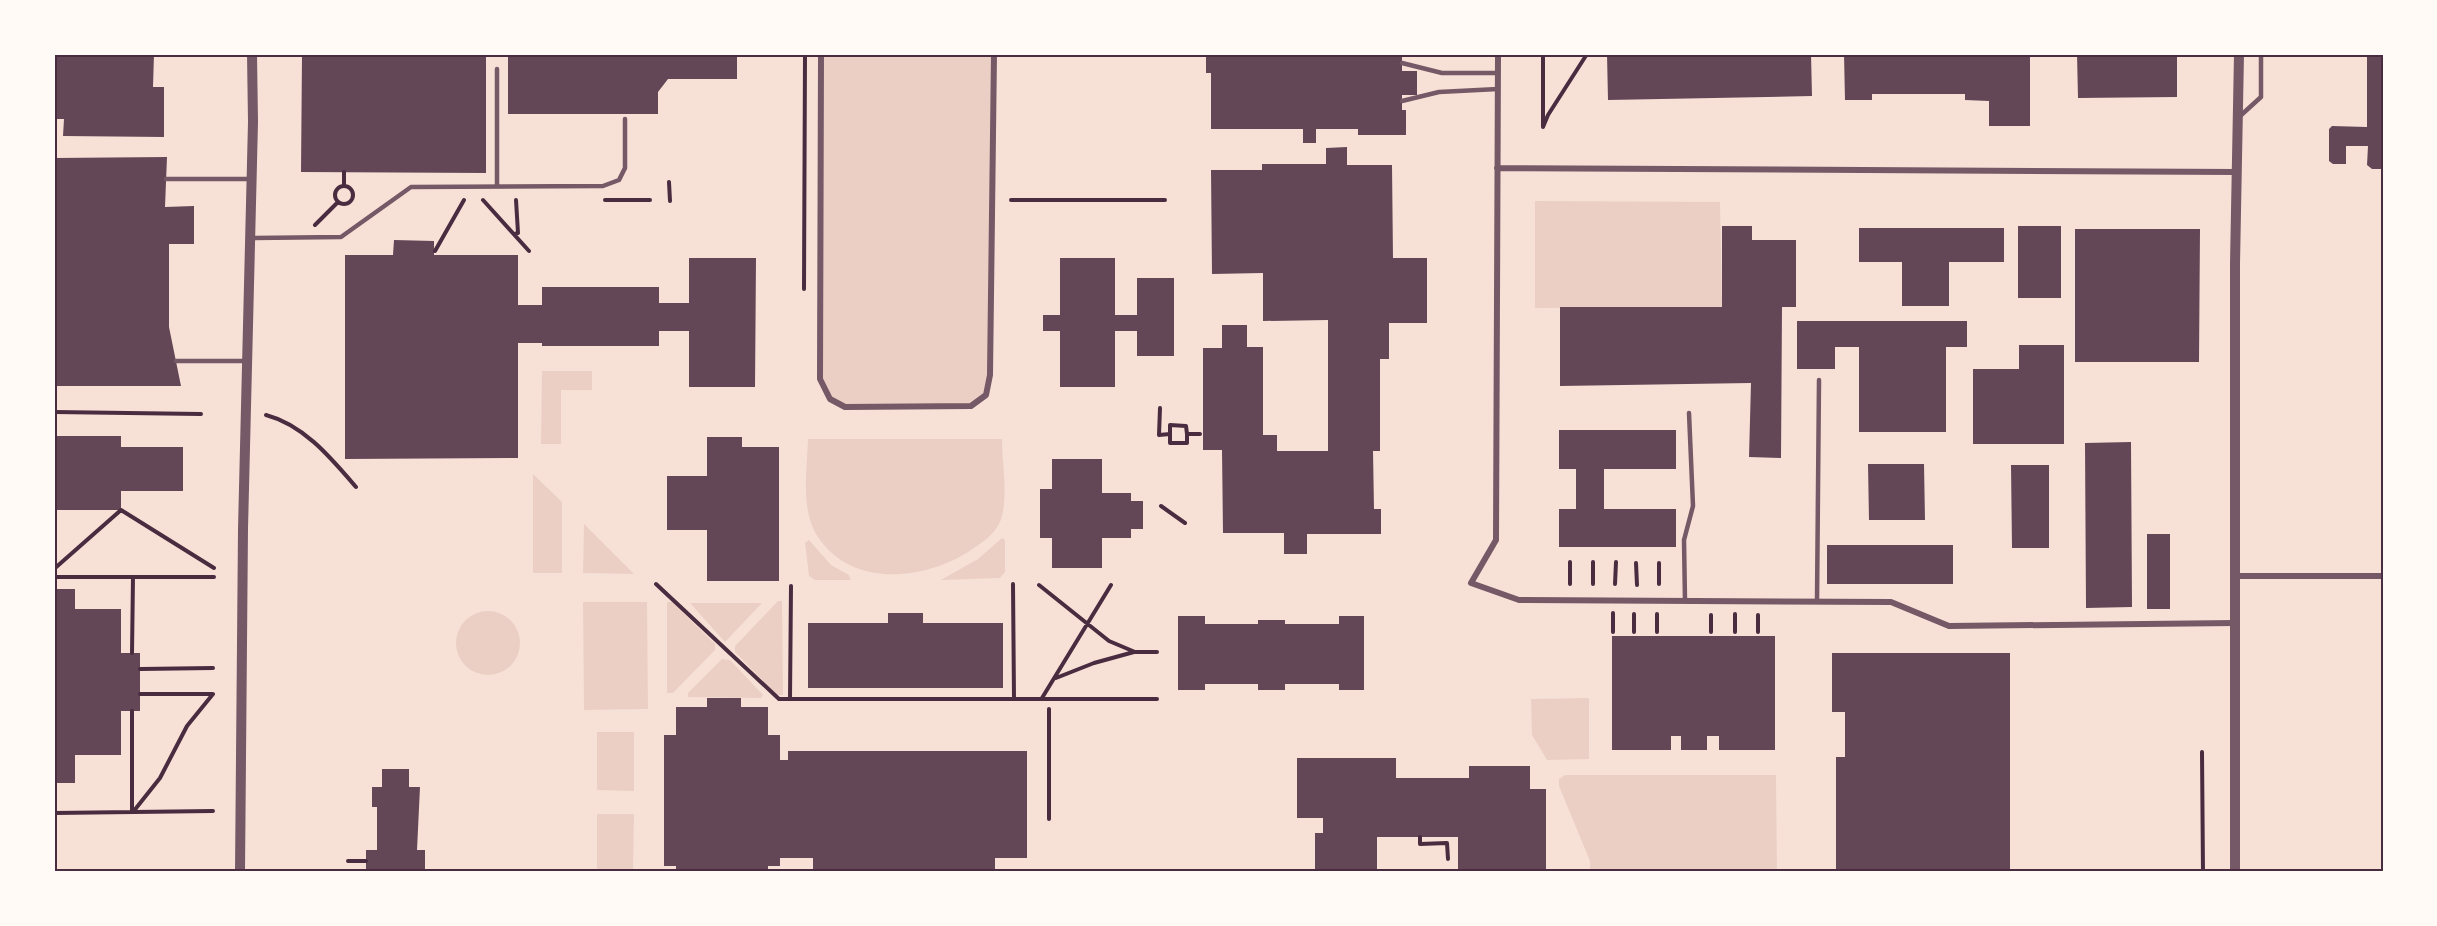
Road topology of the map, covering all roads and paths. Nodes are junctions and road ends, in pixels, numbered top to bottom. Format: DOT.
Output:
graph roads {
  1 [pos="252,54"];
  2 [pos="804,54"];
  3 [pos="821,54"];
  4 [pos="994,54"];
  5 [pos="1498,54"];
  6 [pos="1543,54"];
  7 [pos="1587,54"];
  8 [pos="2239,54"];
  9 [pos="2261,54"];
  10 [pos="1402,63"];
  11 [pos="497,69"];
  12 [pos="1498,73"];
  13 [pos="1498,89"];
  14 [pos="1402,101"];
  15 [pos="2239,117"];
  16 [pos="625,119"];
  17 [pos="1497,168"];
  18 [pos="344,172"];
  19 [pos="2237,172"];
  20 [pos="166,179"];
  21 [pos="250,179"];
  22 [pos="669,182"];
  23 [pos="344,186"];
  24 [pos="497,186"];
  25 [pos="454,200"];
  26 [pos="464,200"];
  27 [pos="484,200"];
  28 [pos="495,200"];
  29 [pos="506,200"];
  30 [pos="1011,200"];
  31 [pos="1165,200"];
  32 [pos="670,201"];
  33 [pos="338,202"];
  34 [pos="314,226"];
  35 [pos="514,234"];
  36 [pos="249,238"];
  37 [pos="435,251"];
  38 [pos="529,251"];
  39 [pos="804,290"];
  40 [pos="176,361"];
  41 [pos="246,361"];
  42 [pos="1819,380"];
  43 [pos="1160,408"];
  44 [pos="54,412"];
  45 [pos="1689,413"];
  46 [pos="201,414"];
  47 [pos="266,415"];
  48 [pos="1170,434"];
  49 [pos="1187,434"];
  50 [pos="1200,434"];
  51 [pos="356,487"];
  52 [pos="1161,506"];
  53 [pos="1185,523"];
  54 [pos="1570,562"];
  55 [pos="1593,562"];
  56 [pos="1616,562"];
  57 [pos="1636,563"];
  58 [pos="1659,563"];
  59 [pos="214,568"];
  60 [pos="54,569"];
  61 [pos="2235,576"];
  62 [pos="2383,576"];
  63 [pos="54,577"];
  64 [pos="133,577"];
  65 [pos="214,577"];
  66 [pos="656,584"];
  67 [pos="1013,584"];
  68 [pos="1570,584"];
  69 [pos="1593,584"];
  70 [pos="1616,584"];
  71 [pos="1659,584"];
  72 [pos="1039,585"];
  73 [pos="1111,585"];
  74 [pos="1637,585"];
  75 [pos="791,586"];
  76 [pos="1685,600"];
  77 [pos="1816,601"];
  78 [pos="1613,610"];
  79 [pos="1634,610"];
  80 [pos="1656,610"];
  81 [pos="1735,610"];
  82 [pos="1711,611"];
  83 [pos="1758,611"];
  84 [pos="2235,622"];
  85 [pos="1087,625"];
  86 [pos="1613,632"];
  87 [pos="1634,632"];
  88 [pos="1657,632"];
  89 [pos="1711,632"];
  90 [pos="1735,632"];
  91 [pos="1758,632"];
  92 [pos="1135,652"];
  93 [pos="1157,652"];
  94 [pos="132,653"];
  95 [pos="213,668"];
  96 [pos="140,669"];
  97 [pos="1055,678"];
  98 [pos="140,694"];
  99 [pos="1042,698"];
  100 [pos="790,699"];
  101 [pos="1014,699"];
  102 [pos="1157,699"];
  103 [pos="1049,709"];
  104 [pos="132,711"];
  105 [pos="2202,752"];
  106 [pos="213,811"];
  107 [pos="132,812"];
  108 [pos="54,813"];
  109 [pos="1049,819"];
  110 [pos="1420,837"];
  111 [pos="1448,859"];
  112 [pos="348,861"];
  113 [pos="366,861"];
  114 [pos="240,872"];
  115 [pos="2203,872"];
  116 [pos="2235,872"];
  1 -- 21 [label="street"];
  2 -- 39 [label="path"];
  3 -- 4 [label="street"];
  5 -- 12 [label="street"];
  6 -- 7 [label="path"];
  8 -- 15 [label="street"];
  9 -- 15 [label="lane"];
  10 -- 12 [label="lane"];
  11 -- 24 [label="lane"];
  12 -- 13 [label="street"];
  13 -- 14 [label="lane"];
  13 -- 17 [label="street"];
  15 -- 19 [label="street"];
  16 -- 24 [label="lane"];
  17 -- 19 [label="street"];
  17 -- 76 [label="street"];
  18 -- 23 [label="path"];
  19 -- 61 [label="street"];
  20 -- 21 [label="lane"];
  21 -- 36 [label="street"];
  22 -- 32 [label="path"];
  23 -- 33 [label="path"];
  23 -- 33 [label="path"];
  24 -- 36 [label="lane"];
  25 -- 26 [label="path"];
  26 -- 27 [label="path"];
  26 -- 37 [label="path"];
  27 -- 28 [label="path"];
  27 -- 35 [label="path"];
  29 -- 35 [label="path"];
  30 -- 31 [label="path"];
  33 -- 34 [label="path"];
  35 -- 38 [label="path"];
  36 -- 41 [label="street"];
  40 -- 41 [label="lane"];
  41 -- 114 [label="street"];
  42 -- 77 [label="lane"];
  43 -- 48 [label="path"];
  44 -- 46 [label="path"];
  45 -- 76 [label="lane"];
  47 -- 51 [label="path"];
  48 -- 49 [label="path"];
  48 -- 49 [label="path"];
  49 -- 50 [label="path"];
  52 -- 53 [label="path"];
  54 -- 68 [label="path"];
  55 -- 69 [label="path"];
  56 -- 70 [label="path"];
  57 -- 74 [label="path"];
  58 -- 71 [label="path"];
  59 -- 60 [label="path"];
  61 -- 62 [label="street"];
  61 -- 84 [label="street"];
  63 -- 64 [label="path"];
  64 -- 65 [label="path"];
  64 -- 94 [label="path"];
  66 -- 100 [label="path"];
  67 -- 101 [label="path"];
  72 -- 85 [label="path"];
  73 -- 85 [label="path"];
  75 -- 100 [label="path"];
  76 -- 77 [label="street"];
  77 -- 84 [label="street"];
  78 -- 86 [label="path"];
  79 -- 87 [label="path"];
  80 -- 88 [label="path"];
  81 -- 90 [label="path"];
  82 -- 89 [label="path"];
  83 -- 91 [label="path"];
  84 -- 116 [label="street"];
  85 -- 92 [label="path"];
  85 -- 97 [label="path"];
  92 -- 93 [label="path"];
  92 -- 97 [label="path"];
  95 -- 96 [label="path"];
  97 -- 99 [label="path"];
  98 -- 107 [label="path"];
  99 -- 101 [label="path"];
  99 -- 102 [label="path"];
  100 -- 101 [label="path"];
  103 -- 109 [label="path"];
  104 -- 107 [label="path"];
  105 -- 115 [label="path"];
  106 -- 107 [label="path"];
  107 -- 108 [label="path"];
  110 -- 111 [label="path"];
  112 -- 113 [label="path"];
}
